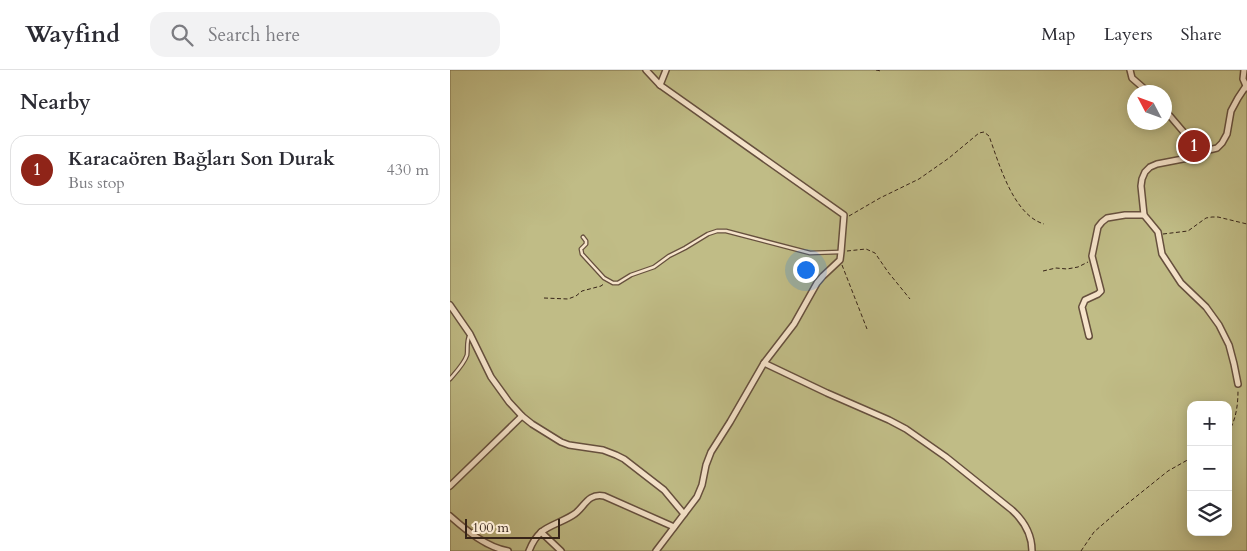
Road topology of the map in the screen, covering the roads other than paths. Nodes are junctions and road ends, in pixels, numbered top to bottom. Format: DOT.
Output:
graph roads {
  1 [pos="646,70"];
  2 [pos="666,70"];
  3 [pos="1130,70"];
  4 [pos="1244,70"];
  5 [pos="660,84"];
  6 [pos="1140,85"];
  7 [pos="1246,87"];
  8 [pos="1172,118"];
  9 [pos="1193,154"];
  10 [pos="1144,215"];
  11 [pos="583,237"];
  12 [pos="841,252"];
  13 [pos="450,305"];
  14 [pos="470,334"];
  15 [pos="1089,336"];
  16 [pos="764,363"];
  17 [pos="450,379"];
  18 [pos="1238,384"];
  19 [pos="522,416"];
  20 [pos="450,486"];
  21 [pos="684,514"];
  22 [pos="450,516"];
  23 [pos="674,527"];
  24 [pos="541,532"];
  25 [pos="508,551"];
  26 [pos="529,551"];
  27 [pos="561,551"];
  28 [pos="656,551"];
  29 [pos="1032,551"];
  1 -- 5 [label="street"];
  2 -- 5 [label="street"];
  3 -- 6 [label="street"];
  4 -- 7 [label="street"];
  5 -- 12 [label="street"];
  7 -- 9 [label="street"];
  8 -- 9 [label="street"];
  9 -- 10 [label="street"];
  10 -- 15 [label="street"];
  10 -- 18 [label="street"];
  11 -- 12 [label="lane"];
  12 -- 16 [label="street"];
  13 -- 14 [label="street"];
  14 -- 17 [label="lane"];
  14 -- 19 [label="street"];
  16 -- 21 [label="street"];
  16 -- 29 [label="street"];
  19 -- 20 [label="street"];
  19 -- 21 [label="street"];
  21 -- 23 [label="street"];
  22 -- 25 [label="street"];
  23 -- 24 [label="street"];
  23 -- 28 [label="street"];
  24 -- 26 [label="street"];
  24 -- 27 [label="street"];
}
